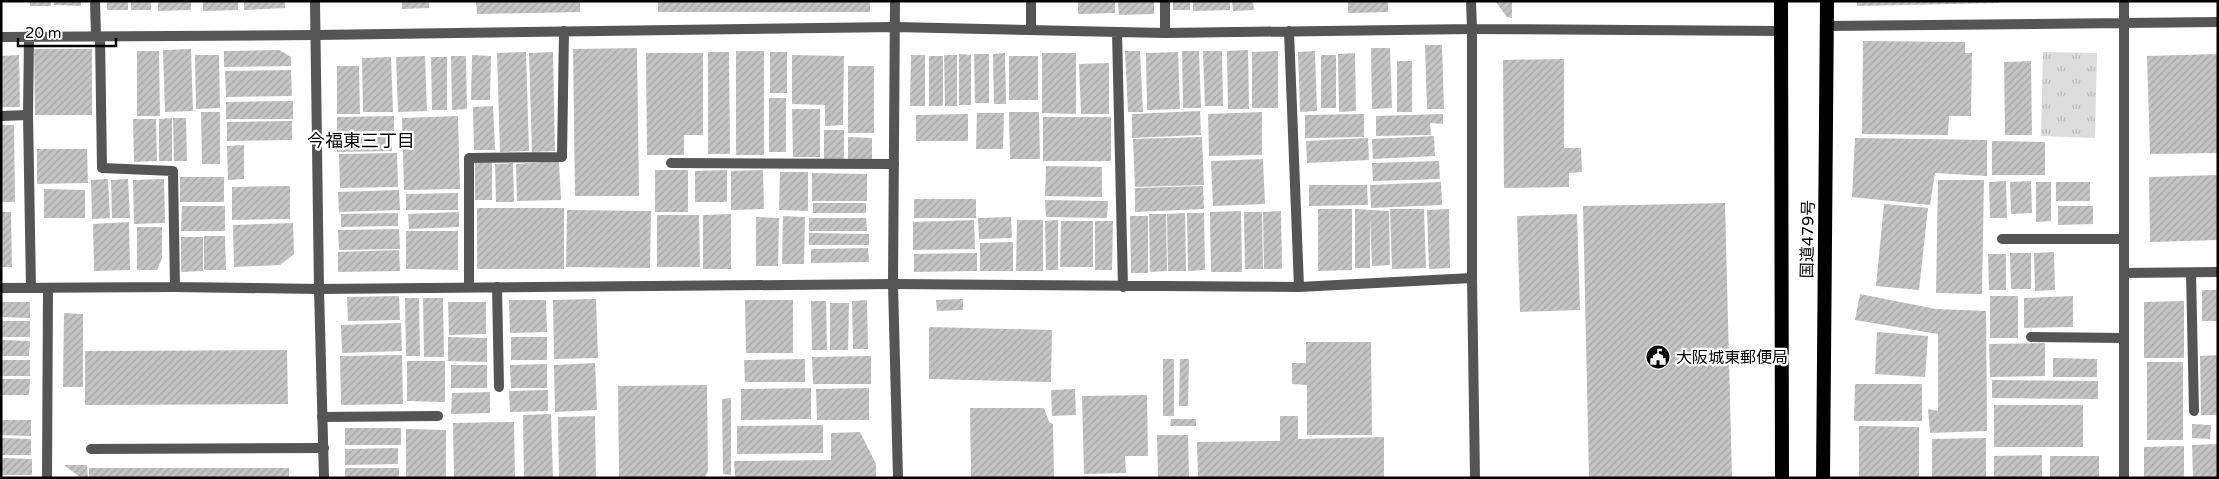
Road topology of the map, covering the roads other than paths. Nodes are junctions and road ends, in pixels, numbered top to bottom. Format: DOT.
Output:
graph roads {
  1 [pos="95,1"];
  2 [pos="315,1"];
  3 [pos="895,1"];
  4 [pos="1031,1"];
  5 [pos="1165,1"];
  6 [pos="1471,1"];
  7 [pos="1780,1"];
  8 [pos="1827,1"];
  9 [pos="2124,1"];
  10 [pos="2124,22"];
  11 [pos="2218,22"];
  12 [pos="1827,26"];
  13 [pos="895,27"];
  14 [pos="1031,30"];
  15 [pos="1472,30"];
  16 [pos="564,31"];
  17 [pos="1289,31"];
  18 [pos="1781,31"];
  19 [pos="1117,32"];
  20 [pos="1165,32"];
  21 [pos="316,35"];
  22 [pos="29,36"];
  23 [pos="98,36"];
  24 [pos="1,37"];
  25 [pos="28,115"];
  26 [pos="1,116"];
  27 [pos="670,163"];
  28 [pos="894,164"];
  29 [pos="2002,238"];
  30 [pos="2124,239"];
  31 [pos="2218,272"];
  32 [pos="2192,273"];
  33 [pos="2124,274"];
  34 [pos="1472,278"];
  35 [pos="893,284"];
  36 [pos="175,286"];
  37 [pos="469,287"];
  38 [pos="497,287"];
  39 [pos="1123,287"];
  40 [pos="1298,287"];
  41 [pos="1,288"];
  42 [pos="31,288"];
  43 [pos="48,288"];
  44 [pos="319,289"];
  45 [pos="2031,337"];
  46 [pos="2124,338"];
  47 [pos="499,387"];
  48 [pos="2194,412"];
  49 [pos="438,416"];
  50 [pos="322,417"];
  51 [pos="324,448"];
  52 [pos="91,449"];
  53 [pos="47,478"];
  54 [pos="324,478"];
  55 [pos="898,478"];
  56 [pos="1475,478"];
  57 [pos="1782,478"];
  58 [pos="1822,478"];
  59 [pos="2124,478"];
  1 -- 23 [label="street"];
  2 -- 21 [label="street"];
  3 -- 13 [label="street"];
  4 -- 14 [label="street"];
  5 -- 20 [label="street"];
  6 -- 15 [label="street"];
  7 -- 18 [label="highway, 国道479号"];
  8 -- 12 [label="highway, 国道479号"];
  9 -- 10 [label="street"];
  10 -- 11 [label="street"];
  10 -- 12 [label="street"];
  10 -- 30 [label="street"];
  12 -- 58 [label="highway, 国道479号"];
  13 -- 14 [label="street"];
  13 -- 16 [label="street"];
  13 -- 28 [label="street"];
  14 -- 19 [label="street"];
  15 -- 17 [label="street"];
  15 -- 18 [label="street"];
  15 -- 34 [label="street"];
  16 -- 21 [label="street"];
  16 -- 37 [label="street"];
  17 -- 20 [label="street"];
  17 -- 40 [label="street"];
  18 -- 57 [label="highway, 国道479号"];
  19 -- 20 [label="street"];
  19 -- 39 [label="street"];
  21 -- 23 [label="street"];
  21 -- 44 [label="street"];
  22 -- 23 [label="street"];
  22 -- 24 [label="street"];
  22 -- 25 [label="street"];
  23 -- 36 [label="street"];
  25 -- 26 [label="street"];
  25 -- 42 [label="street"];
  27 -- 28 [label="street"];
  28 -- 35 [label="street"];
  29 -- 30 [label="street"];
  30 -- 33 [label="street"];
  31 -- 32 [label="street"];
  32 -- 33 [label="street"];
  32 -- 48 [label="street"];
  33 -- 46 [label="street"];
  34 -- 40 [label="street"];
  34 -- 56 [label="street"];
  35 -- 38 [label="street"];
  35 -- 39 [label="street"];
  35 -- 55 [label="street"];
  36 -- 43 [label="street"];
  36 -- 44 [label="street"];
  37 -- 38 [label="street"];
  37 -- 44 [label="street"];
  38 -- 47 [label="street"];
  39 -- 40 [label="street"];
  41 -- 42 [label="street"];
  42 -- 43 [label="street"];
  43 -- 53 [label="street"];
  44 -- 50 [label="street"];
  45 -- 46 [label="street"];
  46 -- 59 [label="street"];
  49 -- 50 [label="street"];
  50 -- 51 [label="street"];
  51 -- 52 [label="street"];
  51 -- 54 [label="street"];
}
